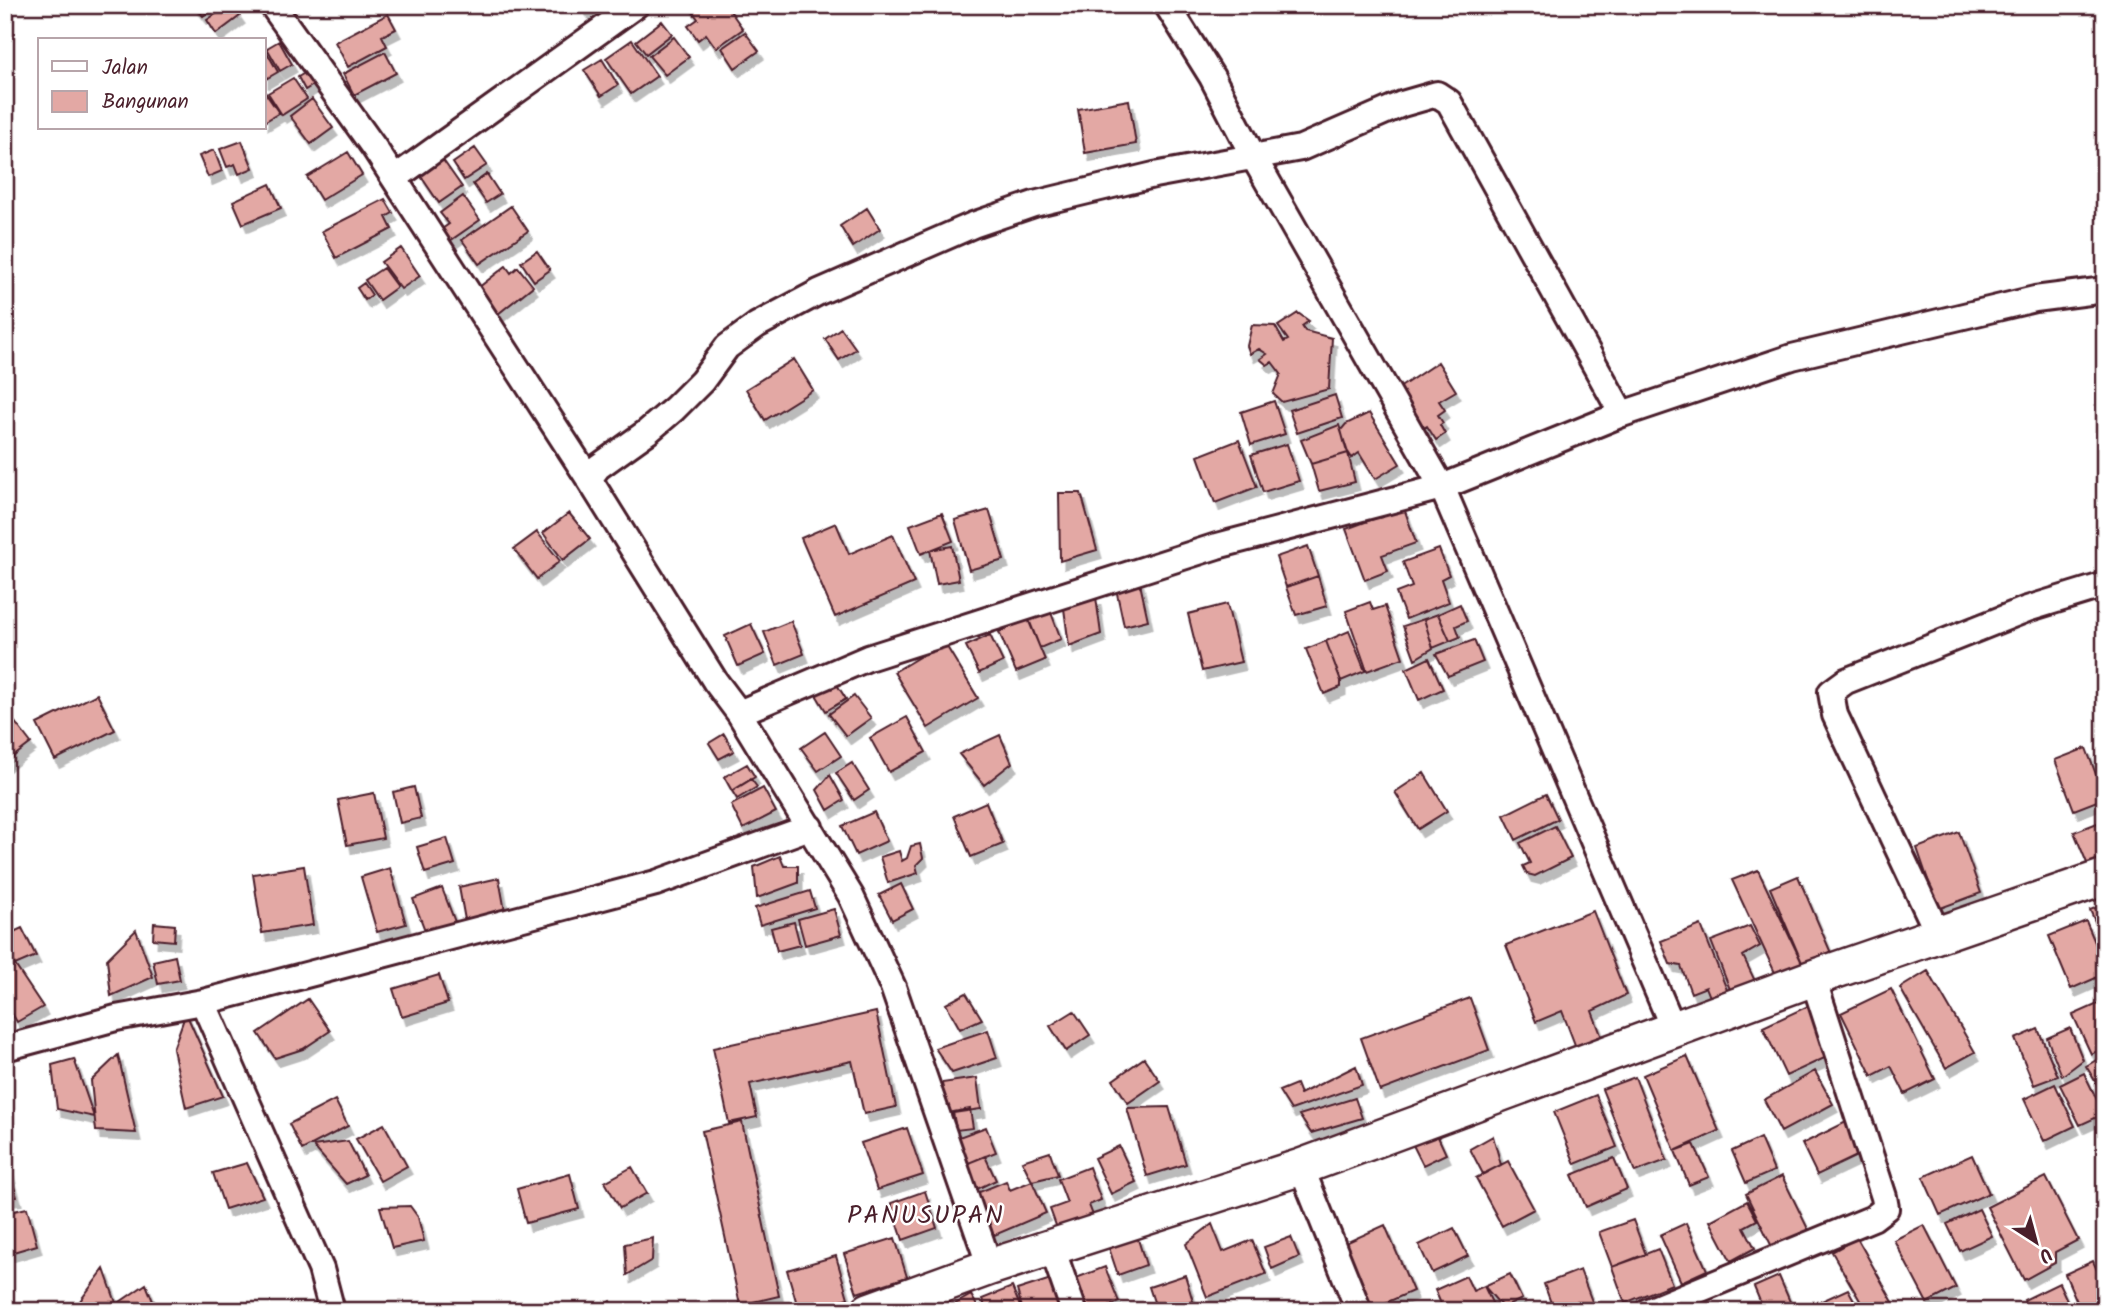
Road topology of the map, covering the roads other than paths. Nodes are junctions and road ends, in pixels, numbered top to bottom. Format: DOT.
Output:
graph roads {
  1 [pos="272,5"];
  2 [pos="636,5"];
  3 [pos="1167,5"];
  4 [pos="1253,156"];
  5 [pos="395,178"];
  6 [pos="2105,289"];
  7 [pos="1622,414"];
  8 [pos="589,480"];
  9 [pos="1442,487"];
  10 [pos="2105,585"];
  11 [pos="739,713"];
  12 [pos="810,827"];
  13 [pos="2105,877"];
  14 [pos="1938,934"];
  15 [pos="1813,978"];
  16 [pos="203,1002"];
  17 [pos="1674,1030"];
  18 [pos="5,1048"];
  19 [pos="1301,1167"];
  20 [pos="1052,1248"];
  21 [pos="990,1267"];
  22 [pos="332,1311"];
  23 [pos="869,1311"];
  24 [pos="1074,1311"];
  25 [pos="1359,1311"];
  26 [pos="1648,1311"];
  1 -- 5 [label="street"];
  2 -- 5 [label="street"];
  3 -- 4 [label="street"];
  4 -- 7 [label="street"];
  4 -- 8 [label="street"];
  4 -- 9 [label="street"];
  5 -- 8 [label="street"];
  6 -- 7 [label="street"];
  7 -- 9 [label="street"];
  8 -- 11 [label="street"];
  9 -- 11 [label="street"];
  9 -- 17 [label="street"];
  10 -- 14 [label="street"];
  11 -- 12 [label="street"];
  12 -- 16 [label="street"];
  12 -- 21 [label="street"];
  13 -- 14 [label="street"];
  14 -- 15 [label="street"];
  15 -- 17 [label="street"];
  15 -- 26 [label="street"];
  16 -- 18 [label="street"];
  16 -- 22 [label="street"];
  17 -- 19 [label="street"];
  19 -- 20 [label="street"];
  19 -- 25 [label="street"];
  20 -- 21 [label="street"];
  20 -- 24 [label="street"];
  21 -- 23 [label="street"];
}
